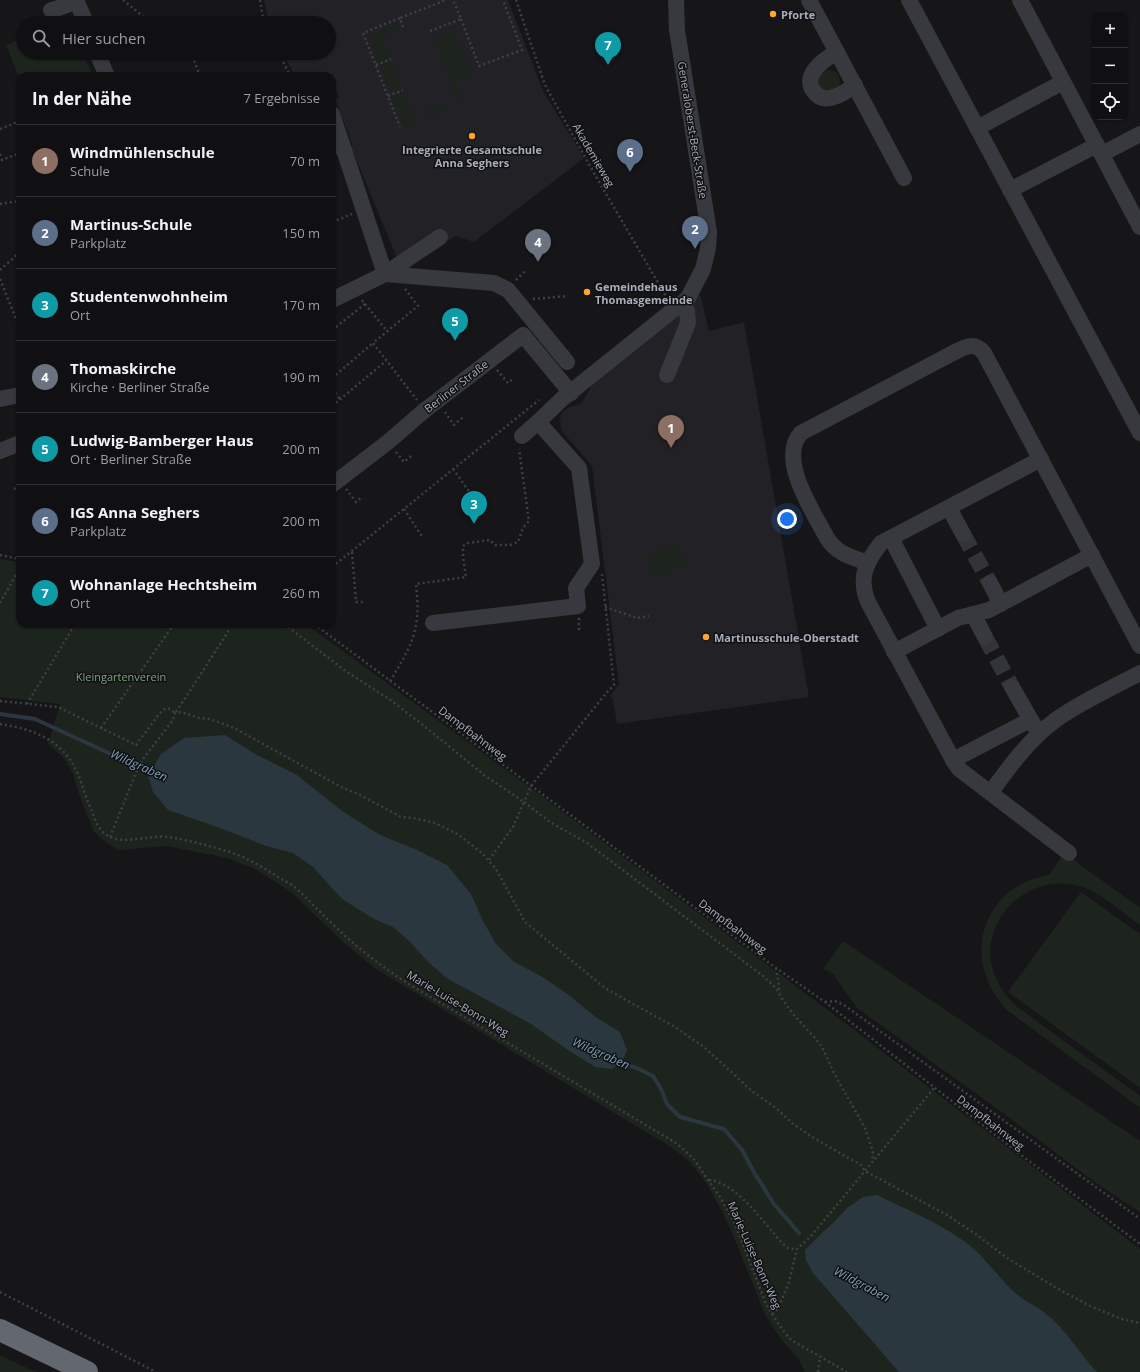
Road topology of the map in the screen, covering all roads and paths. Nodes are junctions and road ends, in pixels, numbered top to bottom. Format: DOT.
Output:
graph roads {
  1 [pos="76,0"];
  2 [pos="123,0"];
  3 [pos="260,0"];
  4 [pos="446,0"];
  5 [pos="453,0"];
  6 [pos="503,0"];
  7 [pos="516,0"];
  8 [pos="676,0"];
  9 [pos="809,0"];
  10 [pos="909,0"];
  11 [pos="1021,0"];
  12 [pos="51,10"];
  13 [pos="83,16"];
  14 [pos="143,16"];
  15 [pos="263,16"];
  16 [pos="400,18"];
  17 [pos="461,19"];
  18 [pos="404,27"];
  19 [pos="430,31"];
  20 [pos="837,52"];
  21 [pos="391,59"];
  22 [pos="100,60"];
  23 [pos="193,60"];
  24 [pos="282,60"];
  25 [pos="376,65"];
  26 [pos="105,72"];
  27 [pos="198,72"];
  28 [pos="288,72"];
  29 [pos="1063,82"];
  30 [pos="855,85"];
  31 [pos="403,90"];
  32 [pos="388,96"];
  33 [pos="16,123"];
  34 [pos="400,127"];
  35 [pos="977,128"];
  36 [pos="0,129"];
  37 [pos="1140,134"];
  38 [pos="337,145"];
  39 [pos="1099,150"];
  40 [pos="0,154"];
  41 [pos="16,155"];
  42 [pos="904,178"];
  43 [pos="1010,190"];
  44 [pos="16,202"];
  45 [pos="0,204"];
  46 [pos="364,209"];
  47 [pos="336,220"];
  48 [pos="1138,220"];
  49 [pos="440,237"];
  50 [pos="16,256"];
  51 [pos="0,270"];
  52 [pos="385,274"];
  53 [pos="0,279"];
  54 [pos="353,290"];
  55 [pos="568,296"];
  56 [pos="336,298"];
  57 [pos="517,301"];
  58 [pos="672,303"];
  59 [pos="365,304"];
  60 [pos="418,306"];
  61 [pos="16,319"];
  62 [pos="336,327"];
  63 [pos="387,331"];
  64 [pos="373,343"];
  65 [pos="489,360"];
  66 [pos="386,361"];
  67 [pos="567,362"];
  68 [pos="667,374"];
  69 [pos="336,375"];
  70 [pos="513,379"];
  71 [pos="571,393"];
  72 [pos="336,394"];
  73 [pos="16,396"];
  74 [pos="0,399"];
  75 [pos="340,399"];
  76 [pos="540,399"];
  77 [pos="336,402"];
  78 [pos="431,406"];
  79 [pos="463,418"];
  80 [pos="538,422"];
  81 [pos="1140,433"];
  82 [pos="522,436"];
  83 [pos="388,442"];
  84 [pos="16,445"];
  85 [pos="0,451"];
  86 [pos="411,456"];
  87 [pos="1041,459"];
  88 [pos="453,469"];
  89 [pos="336,482"];
  90 [pos="362,497"];
  91 [pos="478,504"];
  92 [pos="949,508"];
  93 [pos="404,509"];
  94 [pos="963,534"];
  95 [pos="423,538"];
  96 [pos="891,538"];
  97 [pos="352,551"];
  98 [pos="0,555"];
  99 [pos="1092,555"];
  100 [pos="16,557"];
  101 [pos="868,563"];
  102 [pos="336,564"];
  103 [pos="592,564"];
  104 [pos="16,575"];
  105 [pos="990,583"];
  106 [pos="364,602"];
  107 [pos="0,603"];
  108 [pos="1001,604"];
  109 [pos="605,607"];
  110 [pos="973,614"];
  111 [pos="649,616"];
  112 [pos="433,623"];
  113 [pos="73,628"];
  114 [pos="171,628"];
  115 [pos="230,628"];
  116 [pos="289,628"];
  117 [pos="319,628"];
  118 [pos="938,629"];
  119 [pos="985,637"];
  120 [pos="1140,646"];
  121 [pos="894,652"];
  122 [pos="1140,673"];
  123 [pos="390,681"];
  124 [pos="1012,687"];
  125 [pos="0,701"];
  126 [pos="27,704"];
  127 [pos="175,713"];
  128 [pos="1030,720"];
  129 [pos="0,724"];
  130 [pos="101,728"];
  131 [pos="1039,734"];
  132 [pos="952,760"];
  133 [pos="531,786"];
  134 [pos="991,792"];
  135 [pos="524,802"];
  136 [pos="110,837"];
  137 [pos="1069,853"];
  138 [pos="488,860"];
  139 [pos="776,968"];
  140 [pos="779,994"];
  141 [pos="825,1002"];
  142 [pos="934,1088"];
  143 [pos="872,1162"];
  144 [pos="865,1171"];
  145 [pos="709,1180"];
  146 [pos="1140,1220"];
  147 [pos="1140,1244"];
  148 [pos="797,1249"];
  149 [pos="0,1292"];
  150 [pos="772,1314"];
  151 [pos="1140,1323"];
  152 [pos="0,1330"];
  153 [pos="0,1347"];
  154 [pos="820,1357"];
  155 [pos="51,1372"];
  156 [pos="87,1372"];
  157 [pos="156,1372"];
  158 [pos="818,1372"];
  159 [pos="847,1372"];
  1 -- 12 [label="street"];
  1 -- 13 [label="street"];
  2 -- 14 [label="path"];
  3 -- 15 [label="path"];
  4 -- 16 [label="path"];
  5 -- 17 [label="path"];
  6 -- 17 [label="path"];
  7 -- 58 [label="path, Akademieweg"];
  8 -- 58 [label="street, Generaloberst-Beck-Straße"];
  9 -- 20 [label="street"];
  10 -- 35 [label="street"];
  11 -- 29 [label="street"];
  16 -- 18 [label="path"];
  16 -- 25 [label="path"];
  17 -- 19 [label="path"];
  20 -- 30 [label="street"];
  20 -- 30 [label="street"];
  21 -- 25 [label="path"];
  22 -- 26 [label="street"];
  23 -- 27 [label="path"];
  24 -- 28 [label="path"];
  25 -- 32 [label="path"];
  29 -- 35 [label="street"];
  29 -- 39 [label="street"];
  30 -- 42 [label="street"];
  31 -- 32 [label="path"];
  32 -- 34 [label="path"];
  33 -- 36 [label="path"];
  35 -- 43 [label="street"];
  37 -- 39 [label="street"];
  38 -- 46 [label="street"];
  39 -- 43 [label="street"];
  39 -- 48 [label="street"];
  40 -- 41 [label="path"];
  43 -- 81 [label="street"];
  44 -- 45 [label="path"];
  46 -- 47 [label="path"];
  46 -- 52 [label="street"];
  49 -- 52 [label="street"];
  50 -- 51 [label="path"];
  52 -- 54 [label="street"];
  52 -- 57 [label="street"];
  53 -- 61 [label="path"];
  54 -- 56 [label="street"];
  54 -- 59 [label="path"];
  55 -- 57 [label="path"];
  57 -- 67 [label="street"];
  58 -- 68 [label="street"];
  58 -- 71 [label="street, Generaloberst-Beck-Straße"];
  59 -- 62 [label="path"];
  59 -- 63 [label="path"];
  60 -- 63 [label="path"];
  63 -- 64 [label="path"];
  64 -- 66 [label="path"];
  64 -- 69 [label="path"];
  65 -- 70 [label="path"];
  65 -- 71 [label="street, Berliner Straße"];
  65 -- 78 [label="street, Berliner Straße"];
  66 -- 75 [label="path"];
  66 -- 78 [label="path"];
  71 -- 80 [label="street, Generaloberst-Beck-Straße"];
  72 -- 75 [label="path"];
  73 -- 74 [label="street"];
  75 -- 77 [label="path"];
  76 -- 88 [label="path"];
  78 -- 79 [label="path"];
  78 -- 83 [label="street, Berliner Straße"];
  80 -- 82 [label="street, Generaloberst-Beck-Straße"];
  80 -- 103 [label="street"];
  82 -- 123 [label="path"];
  83 -- 86 [label="path"];
  83 -- 89 [label="street, Berliner Straße"];
  84 -- 85 [label="street"];
  87 -- 92 [label="street"];
  87 -- 99 [label="street"];
  87 -- 101 [label="street"];
  88 -- 91 [label="path"];
  88 -- 93 [label="path"];
  89 -- 90 [label="path"];
  92 -- 94 [label="street"];
  92 -- 96 [label="street"];
  93 -- 95 [label="path"];
  93 -- 97 [label="path"];
  96 -- 101 [label="street"];
  96 -- 118 [label="street"];
  97 -- 102 [label="path"];
  97 -- 106 [label="path"];
  98 -- 100 [label="path"];
  99 -- 108 [label="street"];
  99 -- 120 [label="street"];
  101 -- 121 [label="street"];
  103 -- 109 [label="path"];
  103 -- 112 [label="street"];
  104 -- 107 [label="path"];
  105 -- 108 [label="street"];
  108 -- 110 [label="street"];
  109 -- 111 [label="path"];
  109 -- 133 [label="path"];
  110 -- 118 [label="street"];
  110 -- 119 [label="street"];
  113 -- 126 [label="path"];
  114 -- 130 [label="path"];
  115 -- 127 [label="path"];
  116 -- 135 [label="path"];
  117 -- 123 [label="path, Dampfbahnweg"];
  118 -- 121 [label="street"];
  121 -- 132 [label="street"];
  122 -- 131 [label="street"];
  123 -- 133 [label="path, Dampfbahnweg"];
  124 -- 128 [label="street"];
  125 -- 126 [label="path"];
  126 -- 130 [label="path"];
  127 -- 130 [label="path"];
  127 -- 136 [label="path"];
  127 -- 138 [label="path"];
  128 -- 131 [label="street"];
  128 -- 132 [label="street"];
  129 -- 136 [label="path"];
  131 -- 134 [label="street"];
  132 -- 134 [label="street"];
  133 -- 135 [label="path"];
  133 -- 139 [label="path, Dampfbahnweg"];
  134 -- 137 [label="street"];
  135 -- 138 [label="path"];
  135 -- 140 [label="path"];
  136 -- 145 [label="path, Marie-Luise-Bonn-Weg"];
  138 -- 144 [label="path"];
  139 -- 140 [label="path"];
  139 -- 141 [label="path, Dampfbahnweg"];
  140 -- 143 [label="path"];
  141 -- 142 [label="path, Dampfbahnweg"];
  141 -- 146 [label="path"];
  142 -- 143 [label="path"];
  142 -- 147 [label="path, Dampfbahnweg"];
  143 -- 144 [label="path"];
  144 -- 148 [label="path"];
  144 -- 151 [label="path"];
  145 -- 148 [label="path"];
  145 -- 150 [label="path, Marie-Luise-Bonn-Weg"];
  148 -- 150 [label="path"];
  149 -- 157 [label="path"];
  150 -- 154 [label="path, Marie-Luise-Bonn-Weg"];
  152 -- 156 [label="highway"];
  153 -- 155 [label="highway"];
  154 -- 158 [label="path"];
  154 -- 159 [label="path, Marie-Luise-Bonn-Weg"];
}
